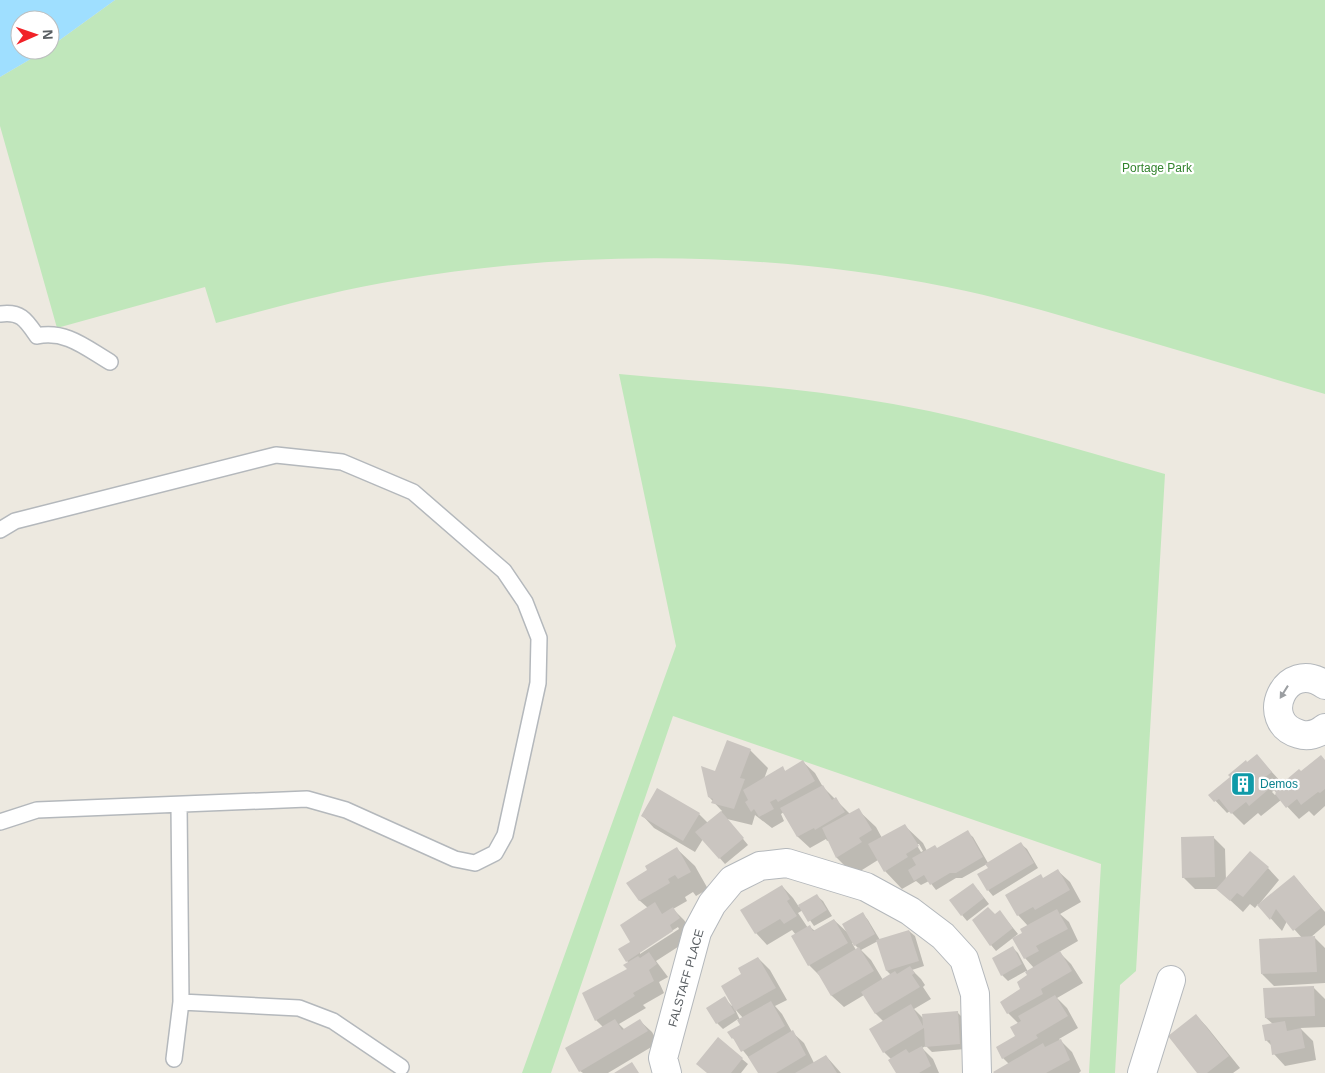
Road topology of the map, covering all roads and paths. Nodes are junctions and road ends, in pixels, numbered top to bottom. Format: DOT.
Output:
graph roads {
  1 [pos="0,314"];
  2 [pos="110,362"];
  3 [pos="0,530"];
  4 [pos="1325,684"];
  5 [pos="1325,728"];
  6 [pos="179,805"];
  7 [pos="0,822"];
  8 [pos="1171,980"];
  9 [pos="181,1002"];
  10 [pos="174,1059"];
  11 [pos="402,1067"];
  12 [pos="667,1073"];
  13 [pos="977,1073"];
  14 [pos="1142,1073"];
  1 -- 2 [label="lane"];
  3 -- 6 [label="lane"];
  4 -- 5 [label="street, one-way"];
  6 -- 7 [label="lane"];
  6 -- 9 [label="lane"];
  8 -- 14 [label="street"];
  9 -- 10 [label="lane"];
  9 -- 11 [label="lane"];
  12 -- 13 [label="street, FALSTAFF PLACE"];
}
